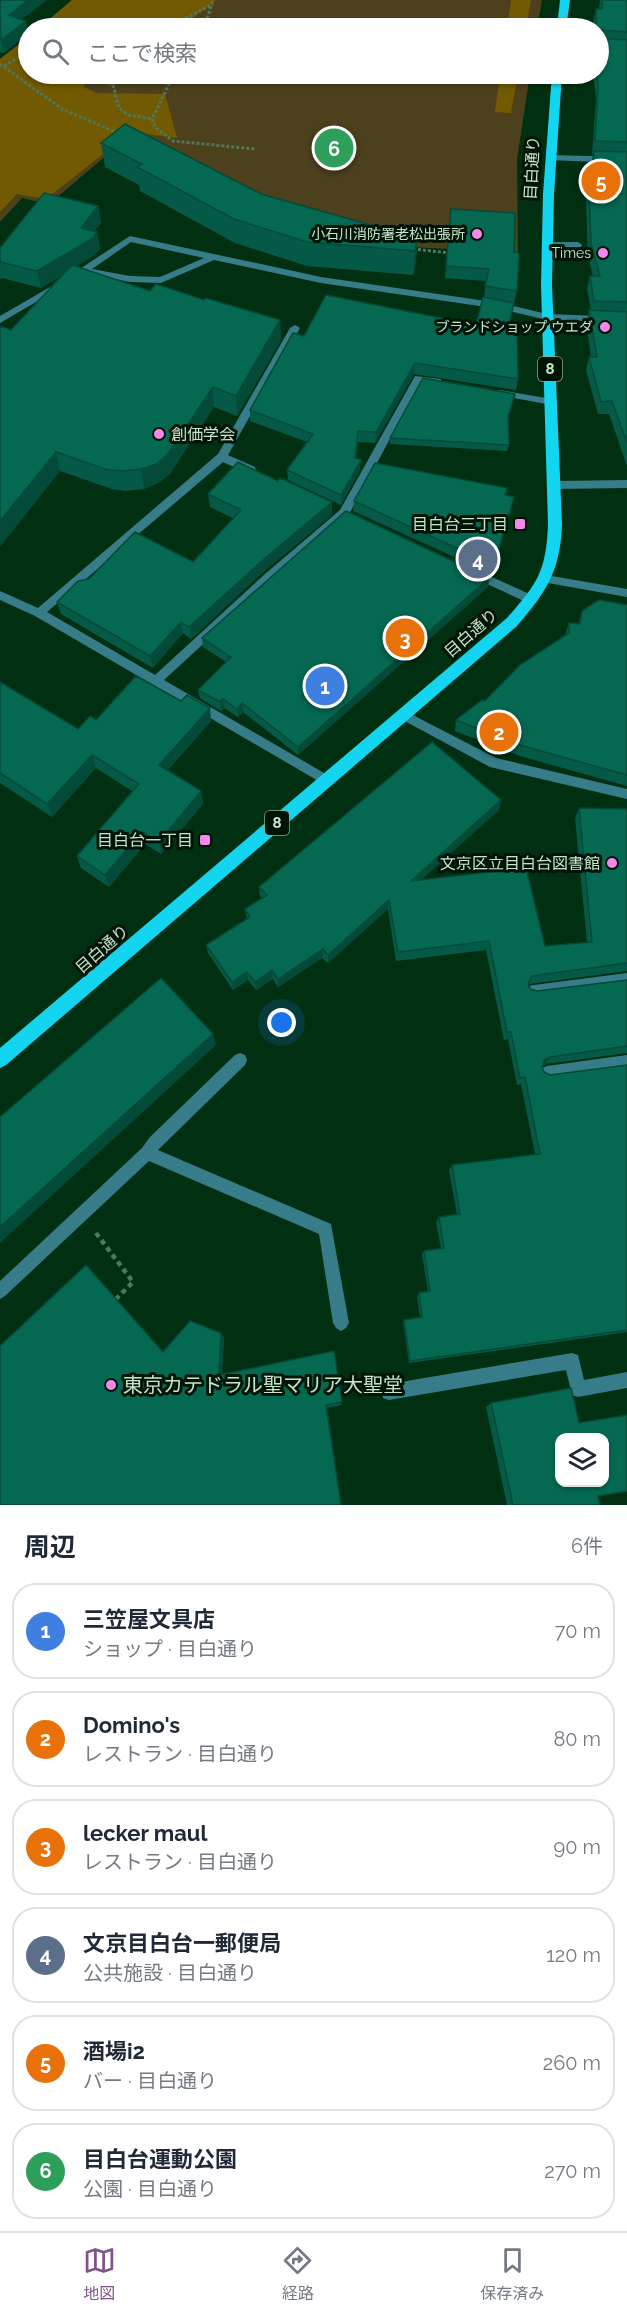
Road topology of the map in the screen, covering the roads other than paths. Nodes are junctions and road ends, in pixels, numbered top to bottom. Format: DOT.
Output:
graph roads {
  1 [pos="565,0"];
  2 [pos="563,18"];
  3 [pos="556,84"];
  4 [pos="549,158"];
  5 [pos="627,160"];
  6 [pos="547,245"];
  7 [pos="578,245"];
  8 [pos="213,257"];
  9 [pos="84,270"];
  10 [pos="547,317"];
  11 [pos="0,320"];
  12 [pos="627,320"];
  13 [pos="295,328"];
  14 [pos="453,384"];
  15 [pos="487,390"];
  16 [pos="552,402"];
  17 [pos="222,457"];
  18 [pos="263,476"];
  19 [pos="627,483"];
  20 [pos="555,485"];
  21 [pos="468,571"];
  22 [pos="546,579"];
  23 [pos="627,593"];
  24 [pos="0,595"];
  25 [pos="532,600"];
  26 [pos="39,613"];
  27 [pos="155,682"];
  28 [pos="403,715"];
  29 [pos="327,780"];
  30 [pos="627,794"];
  31 [pos="627,979"];
  32 [pos="534,991"];
  33 [pos="0,1059"];
  34 [pos="240,1060"];
  35 [pos="627,1062"];
  36 [pos="547,1073"];
  37 [pos="147,1154"];
  38 [pos="0,1291"];
  39 [pos="341,1323"];
  40 [pos="627,1380"];
  41 [pos="389,1392"];
  1 -- 2 [label="main road"];
  3 -- 4 [label="main road, 目白通り / 8"];
  4 -- 5 [label="street"];
  4 -- 6 [label="main road, 目白通り / 8"];
  6 -- 7 [label="street"];
  6 -- 10 [label="main road, 目白通り / 8"];
  8 -- 9 [label="street"];
  8 -- 9 [label="street"];
  8 -- 10 [label="street"];
  9 -- 11 [label="street"];
  10 -- 12 [label="street"];
  10 -- 16 [label="main road, 目白通り / 8"];
  13 -- 17 [label="street"];
  14 -- 27 [label="street"];
  15 -- 16 [label="street"];
  16 -- 20 [label="main road, 目白通り / 8"];
  17 -- 18 [label="street"];
  17 -- 26 [label="street"];
  19 -- 20 [label="street"];
  20 -- 22 [label="main road, 目白通り / 8"];
  21 -- 25 [label="street"];
  22 -- 23 [label="street"];
  22 -- 25 [label="main road, 目白通り / 8"];
  24 -- 26 [label="street"];
  25 -- 28 [label="main road, 目白通り / 8"];
  26 -- 27 [label="street"];
  27 -- 29 [label="street"];
  28 -- 29 [label="main road, 目白通り / 8"];
  28 -- 30 [label="street"];
  29 -- 33 [label="main road, 目白通り / 8"];
  31 -- 32 [label="street"];
  34 -- 37 [label="street"];
  35 -- 36 [label="street"];
  37 -- 38 [label="street"];
  37 -- 39 [label="street"];
  40 -- 41 [label="street"];
}
